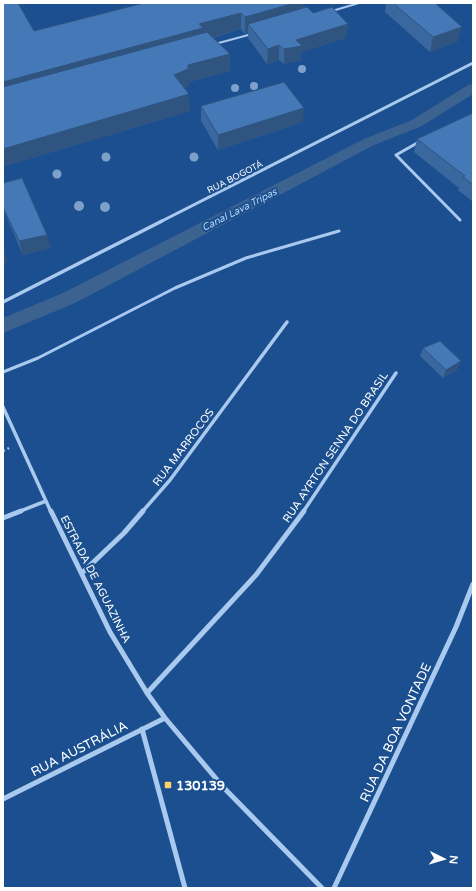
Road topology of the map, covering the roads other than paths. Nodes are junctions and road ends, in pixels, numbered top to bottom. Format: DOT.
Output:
graph roads {
  1 [pos="359,3"];
  2 [pos="330,12"];
  3 [pos="259,32"];
  4 [pos="208,46"];
  5 [pos="473,63"];
  6 [pos="426,139"];
  7 [pos="460,220"];
  8 [pos="339,231"];
  9 [pos="3,302"];
  10 [pos="287,322"];
  11 [pos="3,372"];
  12 [pos="396,373"];
  13 [pos="3,407"];
  14 [pos="46,501"];
  15 [pos="3,518"];
  16 [pos="82,573"];
  17 [pos="473,584"];
  18 [pos="147,693"];
  19 [pos="165,718"];
  20 [pos="142,729"];
  21 [pos="3,799"];
  22 [pos="185,888"];
  23 [pos="322,888"];
  24 [pos="334,888"];
  1 -- 2 [label="lane"];
  3 -- 4 [label="lane"];
  5 -- 9 [label="street, RUA BOGOTÁ"];
  6 -- 7 [label="street"];
  8 -- 11 [label="lane"];
  10 -- 16 [label="street, RUA MARROCOS"];
  12 -- 18 [label="street, RUA AYRTON SENNA DO BRASIL"];
  13 -- 14 [label="street, ESTRADA DE AGUAZINHA"];
  14 -- 15 [label="street"];
  14 -- 16 [label="street, ESTRADA DE AGUAZINHA"];
  16 -- 18 [label="street, ESTRADA DE AGUAZINHA"];
  17 -- 24 [label="street, RUA DA BOA VONTADE"];
  18 -- 19 [label="street, ESTRADA DE AGUAZINHA"];
  19 -- 20 [label="street, RUA AUSTRÁLIA"];
  19 -- 23 [label="street, ESTRADA DE AGUAZINHA"];
  20 -- 21 [label="street, RUA AUSTRÁLIA"];
  20 -- 22 [label="street"];
}
